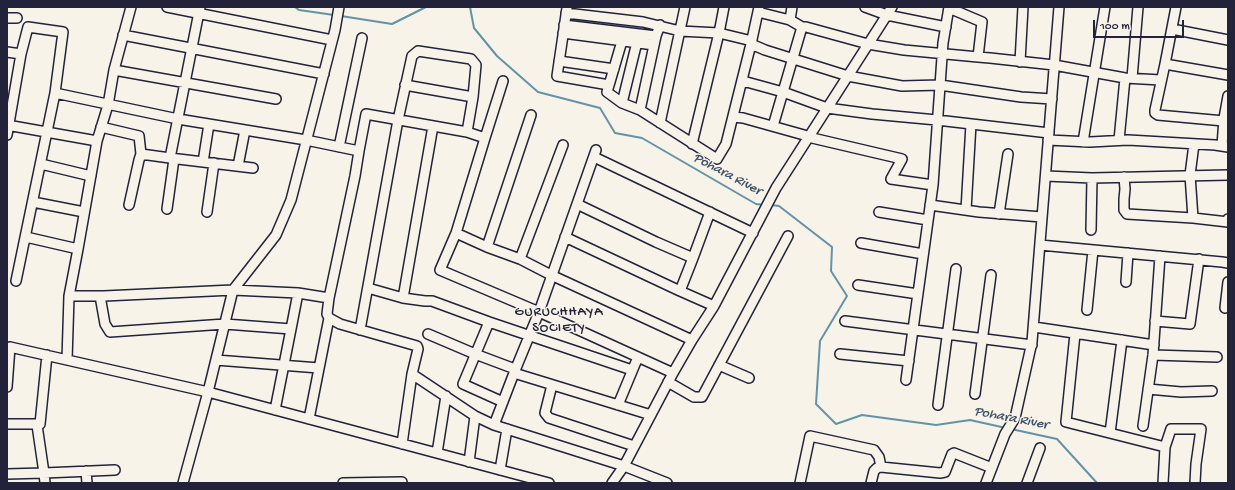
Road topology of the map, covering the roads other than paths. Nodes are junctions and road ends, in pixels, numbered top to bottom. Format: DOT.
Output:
graph roads {
  1 [pos="131,7"];
  2 [pos="167,7"];
  3 [pos="339,7"];
  4 [pos="685,7"];
  5 [pos="724,7"];
  6 [pos="792,7"];
  7 [pos="865,7"];
  8 [pos="892,7"];
  9 [pos="1023,7"];
  10 [pos="1059,7"];
  11 [pos="1105,7"];
  12 [pos="1138,7"];
  13 [pos="1176,7"];
  14 [pos="949,8"];
  15 [pos="759,9"];
  16 [pos="200,10"];
  17 [pos="567,10"];
  18 [pos="887,15"];
  19 [pos="7,18"];
  20 [pos="17,18"];
  21 [pos="790,20"];
  22 [pos="660,25"];
  23 [pos="802,27"];
  24 [pos="946,27"];
  25 [pos="564,29"];
  26 [pos="1172,29"];
  27 [pos="680,31"];
  28 [pos="719,33"];
  29 [pos="123,35"];
  30 [pos="362,38"];
  31 [pos="332,40"];
  32 [pos="622,40"];
  33 [pos="655,40"];
  34 [pos="1228,40"];
  35 [pos="637,42"];
  36 [pos="752,42"];
  37 [pos="868,44"];
  38 [pos="193,48"];
  39 [pos="7,52"];
  40 [pos="943,53"];
  41 [pos="21,54"];
  42 [pos="978,57"];
  43 [pos="792,59"];
  44 [pos="559,61"];
  45 [pos="1020,62"];
  46 [pos="1165,64"];
  47 [pos="1054,65"];
  48 [pos="614,69"];
  49 [pos="114,70"];
  50 [pos="1095,73"];
  51 [pos="324,74"];
  52 [pos="1228,75"];
  53 [pos="848,76"];
  54 [pos="1129,78"];
  55 [pos="1161,80"];
  56 [pos="503,81"];
  57 [pos="742,81"];
  58 [pos="185,84"];
  59 [pos="405,85"];
  60 [pos="609,85"];
  61 [pos="940,85"];
  62 [pos="11,91"];
  63 [pos="783,92"];
  64 [pos="55,93"];
  65 [pos="1228,96"];
  66 [pos="473,97"];
  67 [pos="276,99"];
  68 [pos="1052,99"];
  69 [pos="622,103"];
  70 [pos="108,105"];
  71 [pos="827,108"];
  72 [pos="640,110"];
  73 [pos="531,116"];
  74 [pos="734,117"];
  75 [pos="178,119"];
  76 [pos="398,120"];
  77 [pos="937,120"];
  78 [pos="1224,121"];
  79 [pos="660,123"];
  80 [pos="209,124"];
  81 [pos="971,124"];
  82 [pos="8,125"];
  83 [pos="433,126"];
  84 [pos="773,126"];
  85 [pos="101,127"];
  86 [pos="244,130"];
  87 [pos="47,132"];
  88 [pos="467,132"];
  89 [pos="7,135"];
  90 [pos="1049,137"];
  91 [pos="485,138"];
  92 [pos="808,138"];
  93 [pos="306,140"];
  94 [pos="1120,140"];
  95 [pos="97,141"];
  96 [pos="1083,142"];
  97 [pos="692,144"];
  98 [pos="1194,144"];
  99 [pos="563,145"];
  100 [pos="339,147"];
  101 [pos="1225,147"];
  102 [pos="359,151"];
  103 [pos="142,154"];
  104 [pos="1008,154"];
  105 [pos="172,158"];
  106 [pos="203,162"];
  107 [pos="214,163"];
  108 [pos="41,164"];
  109 [pos="238,166"];
  110 [pos="253,168"];
  111 [pos="1190,175"];
  112 [pos="1228,175"];
  113 [pos="90,176"];
  114 [pos="1046,176"];
  115 [pos="1124,177"];
  116 [pos="1092,178"];
  117 [pos="933,185"];
  118 [pos="33,202"];
  119 [pos="577,204"];
  120 [pos="129,205"];
  121 [pos="930,205"];
  122 [pos="167,210"];
  123 [pos="966,210"];
  124 [pos="84,212"];
  125 [pos="207,212"];
  126 [pos="710,212"];
  127 [pos="879,212"];
  128 [pos="999,214"];
  129 [pos="1042,217"];
  130 [pos="1193,218"];
  131 [pos="1228,219"];
  132 [pos="928,220"];
  133 [pos="1091,230"];
  134 [pos="456,233"];
  135 [pos="753,233"];
  136 [pos="788,236"];
  137 [pos="26,237"];
  138 [pos="565,237"];
  139 [pos="861,244"];
  140 [pos="1040,245"];
  141 [pos="487,246"];
  142 [pos="78,249"];
  143 [pos="1093,250"];
  144 [pos="1128,253"];
  145 [pos="924,254"];
  146 [pos="1160,256"];
  147 [pos="693,258"];
  148 [pos="520,259"];
  149 [pos="1198,259"];
  150 [pos="1228,263"];
  151 [pos="956,269"];
  152 [pos="551,275"];
  153 [pos="991,275"];
  154 [pos="16,281"];
  155 [pos="1126,282"];
  156 [pos="1228,282"];
  157 [pos="858,285"];
  158 [pos="368,288"];
  159 [pos="233,290"];
  160 [pos="680,291"];
  161 [pos="298,293"];
  162 [pos="918,294"];
  163 [pos="69,296"];
  164 [pos="100,296"];
  165 [pos="329,298"];
  166 [pos="403,298"];
  167 [pos="714,306"];
  168 [pos="1225,308"];
  169 [pos="1087,310"];
  170 [pos="539,312"];
  171 [pos="329,318"];
  172 [pos="846,321"];
  173 [pos="1155,321"];
  174 [pos="488,322"];
  175 [pos="225,324"];
  176 [pos="1034,327"];
  177 [pos="291,329"];
  178 [pos="360,330"];
  179 [pos="913,330"];
  180 [pos="428,334"];
  181 [pos="948,334"];
  182 [pos="1075,334"];
  183 [pos="529,336"];
  184 [pos="982,338"];
  185 [pos="692,340"];
  186 [pos="1122,340"];
  187 [pos="1032,344"];
  188 [pos="1154,345"];
  189 [pos="9,346"];
  190 [pos="475,354"];
  191 [pos="840,354"];
  192 [pos="47,355"];
  193 [pos="1153,355"];
  194 [pos="638,357"];
  195 [pos="1217,357"];
  196 [pos="66,360"];
  197 [pos="216,360"];
  198 [pos="909,361"];
  199 [pos="284,365"];
  200 [pos="719,366"];
  201 [pos="319,368"];
  202 [pos="632,370"];
  203 [pos="514,371"];
  204 [pos="673,373"];
  205 [pos="412,374"];
  206 [pos="749,378"];
  207 [pos="906,380"];
  208 [pos="668,382"];
  209 [pos="552,385"];
  210 [pos="7,387"];
  211 [pos="1148,389"];
  212 [pos="1212,391"];
  213 [pos="208,392"];
  214 [pos="975,394"];
  215 [pos="446,396"];
  216 [pos="503,402"];
  217 [pos="618,404"];
  218 [pos="938,405"];
  219 [pos="274,410"];
  220 [pos="651,415"];
  221 [pos="475,416"];
  222 [pos="309,419"];
  223 [pos="7,424"];
  224 [pos="36,424"];
  225 [pos="494,425"];
  226 [pos="1143,426"];
  227 [pos="507,429"];
  228 [pos="1110,433"];
  229 [pos="402,444"];
  230 [pos="634,446"];
  231 [pos="1166,447"];
  232 [pos="1040,448"];
  233 [pos="437,453"];
  234 [pos="469,462"];
  235 [pos="624,466"];
  236 [pos="881,467"];
  237 [pos="992,468"];
  238 [pos="115,470"];
  239 [pos="500,470"];
  240 [pos="86,471"];
  241 [pos="44,473"];
  242 [pos="7,474"];
  243 [pos="402,482"];
  244 [pos="989,482"];
  245 [pos="7,483"];
  246 [pos="45,483"];
  247 [pos="87,483"];
  248 [pos="183,483"];
  249 [pos="343,483"];
  250 [pos="550,483"];
  251 [pos="612,483"];
  252 [pos="667,483"];
  253 [pos="800,483"];
  254 [pos="871,483"];
  255 [pos="1027,483"];
  256 [pos="1163,483"];
  257 [pos="1195,483"];
  1 -- 29 [label="street"];
  2 -- 16 [label="street"];
  3 -- 31 [label="street"];
  4 -- 27 [label="street"];
  5 -- 28 [label="street"];
  6 -- 21 [label="street"];
  7 -- 18 [label="street"];
  8 -- 18 [label="street"];
  9 -- 45 [label="street"];
  10 -- 47 [label="street"];
  11 -- 50 [label="street"];
  12 -- 54 [label="street"];
  13 -- 26 [label="street"];
  14 -- 24 [label="street"];
  14 -- 42 [label="street"];
  15 -- 21 [label="street"];
  15 -- 36 [label="street"];
  16 -- 31 [label="street"];
  16 -- 38 [label="street"];
  17 -- 22 [label="street"];
  17 -- 25 [label="street"];
  18 -- 24 [label="street"];
  18 -- 37 [label="street"];
  19 -- 20 [label="street"];
  21 -- 23 [label="street"];
  22 -- 27 [label="street"];
  22 -- 33 [label="street"];
  23 -- 37 [label="street"];
  23 -- 43 [label="street"];
  24 -- 40 [label="street"];
  25 -- 32 [label="street"];
  25 -- 33 [label="street"];
  25 -- 44 [label="street"];
  26 -- 34 [label="street"];
  26 -- 46 [label="street"];
  27 -- 28 [label="street"];
  27 -- 79 [label="street"];
  28 -- 36 [label="street"];
  28 -- 97 [label="street"];
  29 -- 38 [label="street"];
  29 -- 49 [label="street"];
  30 -- 100 [label="street"];
  31 -- 51 [label="street"];
  32 -- 35 [label="street"];
  32 -- 48 [label="street"];
  33 -- 35 [label="street"];
  33 -- 72 [label="street"];
  35 -- 69 [label="street"];
  36 -- 43 [label="street"];
  36 -- 57 [label="street"];
  37 -- 40 [label="street"];
  37 -- 53 [label="street"];
  38 -- 51 [label="street"];
  38 -- 58 [label="street"];
  39 -- 41 [label="street"];
  40 -- 42 [label="street"];
  40 -- 61 [label="street"];
  41 -- 62 [label="street"];
  41 -- 64 [label="street"];
  42 -- 45 [label="street"];
  43 -- 53 [label="street"];
  43 -- 63 [label="street"];
  44 -- 48 [label="street"];
  44 -- 60 [label="street"];
  45 -- 47 [label="street"];
  46 -- 52 [label="street"];
  46 -- 55 [label="street"];
  47 -- 50 [label="street"];
  47 -- 68 [label="street"];
  48 -- 60 [label="street"];
  49 -- 58 [label="street"];
  49 -- 70 [label="street"];
  50 -- 54 [label="street"];
  50 -- 96 [label="street"];
  51 -- 93 [label="street"];
  53 -- 61 [label="street"];
  53 -- 71 [label="street"];
  54 -- 55 [label="street"];
  54 -- 94 [label="street"];
  55 -- 78 [label="street"];
  56 -- 91 [label="street"];
  57 -- 63 [label="street"];
  57 -- 74 [label="street"];
  58 -- 67 [label="street"];
  58 -- 75 [label="street"];
  59 -- 66 [label="street"];
  59 -- 66 [label="street"];
  59 -- 76 [label="street"];
  60 -- 69 [label="street"];
  61 -- 68 [label="street"];
  61 -- 77 [label="street"];
  62 -- 82 [label="street"];
  63 -- 71 [label="street"];
  63 -- 84 [label="street"];
  64 -- 70 [label="street"];
  64 -- 87 [label="street"];
  65 -- 78 [label="street"];
  66 -- 88 [label="street"];
  68 -- 90 [label="street"];
  69 -- 72 [label="street"];
  70 -- 75 [label="street"];
  70 -- 85 [label="street"];
  71 -- 77 [label="street"];
  71 -- 92 [label="street"];
  72 -- 79 [label="street"];
  73 -- 141 [label="street"];
  74 -- 84 [label="street"];
  74 -- 97 [label="street"];
  75 -- 80 [label="street"];
  75 -- 105 [label="street"];
  76 -- 83 [label="street"];
  76 -- 102 [label="street"];
  76 -- 158 [label="street"];
  77 -- 81 [label="street"];
  77 -- 117 [label="street"];
  78 -- 101 [label="street"];
  79 -- 97 [label="street"];
  80 -- 86 [label="street"];
  80 -- 106 [label="street"];
  81 -- 90 [label="street"];
  81 -- 123 [label="street"];
  82 -- 87 [label="street"];
  82 -- 89 [label="street"];
  83 -- 88 [label="street"];
  83 -- 166 [label="street"];
  84 -- 92 [label="street"];
  85 -- 95 [label="street"];
  85 -- 103 [label="street"];
  86 -- 93 [label="street"];
  86 -- 109 [label="street"];
  87 -- 95 [label="street"];
  87 -- 108 [label="street"];
  88 -- 91 [label="street"];
  90 -- 96 [label="street"];
  90 -- 114 [label="street"];
  91 -- 134 [label="street"];
  92 -- 117 [label="street"];
  92 -- 135 [label="street"];
  93 -- 100 [label="street"];
  93 -- 159 [label="street"];
  94 -- 96 [label="street"];
  94 -- 98 [label="street"];
  95 -- 113 [label="street"];
  98 -- 101 [label="street"];
  98 -- 111 [label="street"];
  99 -- 148 [label="street"];
  100 -- 102 [label="street"];
  102 -- 165 [label="street"];
  103 -- 105 [label="street"];
  103 -- 120 [label="street"];
  104 -- 128 [label="street"];
  105 -- 106 [label="street"];
  105 -- 122 [label="street"];
  106 -- 107 [label="street"];
  107 -- 109 [label="street"];
  107 -- 125 [label="street"];
  108 -- 113 [label="street"];
  108 -- 118 [label="street"];
  109 -- 110 [label="street"];
  111 -- 112 [label="street"];
  111 -- 115 [label="street"];
  111 -- 130 [label="street"];
  113 -- 124 [label="street"];
  114 -- 116 [label="street"];
  114 -- 129 [label="street"];
  115 -- 116 [label="street"];
  115 -- 130 [label="street"];
  116 -- 133 [label="street"];
  117 -- 121 [label="street"];
  118 -- 124 [label="street"];
  118 -- 137 [label="street"];
  119 -- 126 [label="street"];
  119 -- 138 [label="street"];
  119 -- 147 [label="street"];
  121 -- 123 [label="street"];
  121 -- 132 [label="street"];
  123 -- 128 [label="street"];
  124 -- 142 [label="street"];
  126 -- 135 [label="street"];
  126 -- 147 [label="street"];
  127 -- 132 [label="street"];
  128 -- 129 [label="street"];
  129 -- 140 [label="street"];
  130 -- 131 [label="street"];
  132 -- 145 [label="street"];
  134 -- 141 [label="street"];
  134 -- 170 [label="street"];
  135 -- 167 [label="street"];
  136 -- 200 [label="street"];
  137 -- 142 [label="street"];
  137 -- 154 [label="street"];
  138 -- 152 [label="street"];
  138 -- 160 [label="street"];
  139 -- 145 [label="street"];
  140 -- 143 [label="street"];
  140 -- 176 [label="street"];
  141 -- 148 [label="street"];
  142 -- 163 [label="street"];
  143 -- 144 [label="street"];
  143 -- 169 [label="street"];
  144 -- 146 [label="street"];
  144 -- 155 [label="street"];
  145 -- 162 [label="street"];
  146 -- 149 [label="street"];
  146 -- 173 [label="street"];
  147 -- 160 [label="street"];
  148 -- 152 [label="street"];
  149 -- 150 [label="street"];
  149 -- 173 [label="street"];
  151 -- 181 [label="street"];
  152 -- 170 [label="street"];
  152 -- 185 [label="street"];
  153 -- 184 [label="street"];
  156 -- 168 [label="street"];
  157 -- 162 [label="street"];
  158 -- 166 [label="street"];
  158 -- 178 [label="street"];
  159 -- 161 [label="street"];
  159 -- 164 [label="street"];
  159 -- 175 [label="street"];
  160 -- 167 [label="street"];
  161 -- 165 [label="street"];
  161 -- 177 [label="street"];
  162 -- 179 [label="street"];
  163 -- 164 [label="street"];
  163 -- 196 [label="street"];
  164 -- 175 [label="street"];
  165 -- 171 [label="street"];
  166 -- 174 [label="street"];
  167 -- 185 [label="street"];
  170 -- 183 [label="street"];
  170 -- 194 [label="street"];
  171 -- 178 [label="street"];
  171 -- 201 [label="street"];
  172 -- 179 [label="street"];
  173 -- 188 [label="street"];
  174 -- 183 [label="street"];
  174 -- 190 [label="street"];
  175 -- 177 [label="street"];
  175 -- 197 [label="street"];
  176 -- 182 [label="street"];
  176 -- 187 [label="street"];
  177 -- 199 [label="street"];
  178 -- 205 [label="street"];
  179 -- 181 [label="street"];
  179 -- 198 [label="street"];
  180 -- 190 [label="street"];
  181 -- 184 [label="street"];
  181 -- 218 [label="street"];
  182 -- 186 [label="street"];
  182 -- 228 [label="street"];
  183 -- 202 [label="street"];
  183 -- 203 [label="street"];
  184 -- 187 [label="street"];
  184 -- 214 [label="street"];
  185 -- 204 [label="street"];
  186 -- 188 [label="street"];
  186 -- 228 [label="street"];
  187 -- 237 [label="street"];
  188 -- 193 [label="street"];
  189 -- 192 [label="street"];
  189 -- 210 [label="street"];
  190 -- 203 [label="street"];
  190 -- 216 [label="street"];
  191 -- 198 [label="street"];
  192 -- 196 [label="street"];
  192 -- 224 [label="street"];
  193 -- 195 [label="street"];
  193 -- 211 [label="street"];
  194 -- 202 [label="street"];
  194 -- 204 [label="street"];
  196 -- 213 [label="street"];
  197 -- 199 [label="street"];
  197 -- 213 [label="street"];
  198 -- 207 [label="street"];
  199 -- 201 [label="street"];
  199 -- 219 [label="street"];
  200 -- 206 [label="street"];
  200 -- 208 [label="street"];
  201 -- 222 [label="street"];
  202 -- 217 [label="street"];
  203 -- 209 [label="street"];
  203 -- 216 [label="street"];
  204 -- 208 [label="street"];
  205 -- 215 [label="street"];
  205 -- 229 [label="street"];
  208 -- 220 [label="street"];
  209 -- 217 [label="street"];
  209 -- 230 [label="street"];
  211 -- 212 [label="street"];
  211 -- 226 [label="street"];
  213 -- 219 [label="street"];
  213 -- 248 [label="street"];
  215 -- 221 [label="street"];
  215 -- 233 [label="street"];
  216 -- 225 [label="street"];
  217 -- 220 [label="street"];
  219 -- 222 [label="street"];
  220 -- 230 [label="street"];
  221 -- 225 [label="street"];
  221 -- 234 [label="street"];
  222 -- 229 [label="street"];
  223 -- 224 [label="street"];
  224 -- 241 [label="street"];
  225 -- 227 [label="street"];
  227 -- 235 [label="street"];
  227 -- 239 [label="street"];
  228 -- 231 [label="street"];
  229 -- 233 [label="street"];
  230 -- 235 [label="street"];
  231 -- 256 [label="street"];
  231 -- 257 [label="street"];
  232 -- 255 [label="street"];
  233 -- 234 [label="street"];
  234 -- 239 [label="street"];
  235 -- 251 [label="street"];
  235 -- 252 [label="street"];
  236 -- 237 [label="street"];
  236 -- 253 [label="street"];
  236 -- 254 [label="street"];
  237 -- 244 [label="street"];
  238 -- 240 [label="street"];
  239 -- 250 [label="street"];
  240 -- 241 [label="street"];
  240 -- 247 [label="street"];
  241 -- 242 [label="street"];
  241 -- 246 [label="street"];
  242 -- 245 [label="street"];
  243 -- 249 [label="street"];
}
